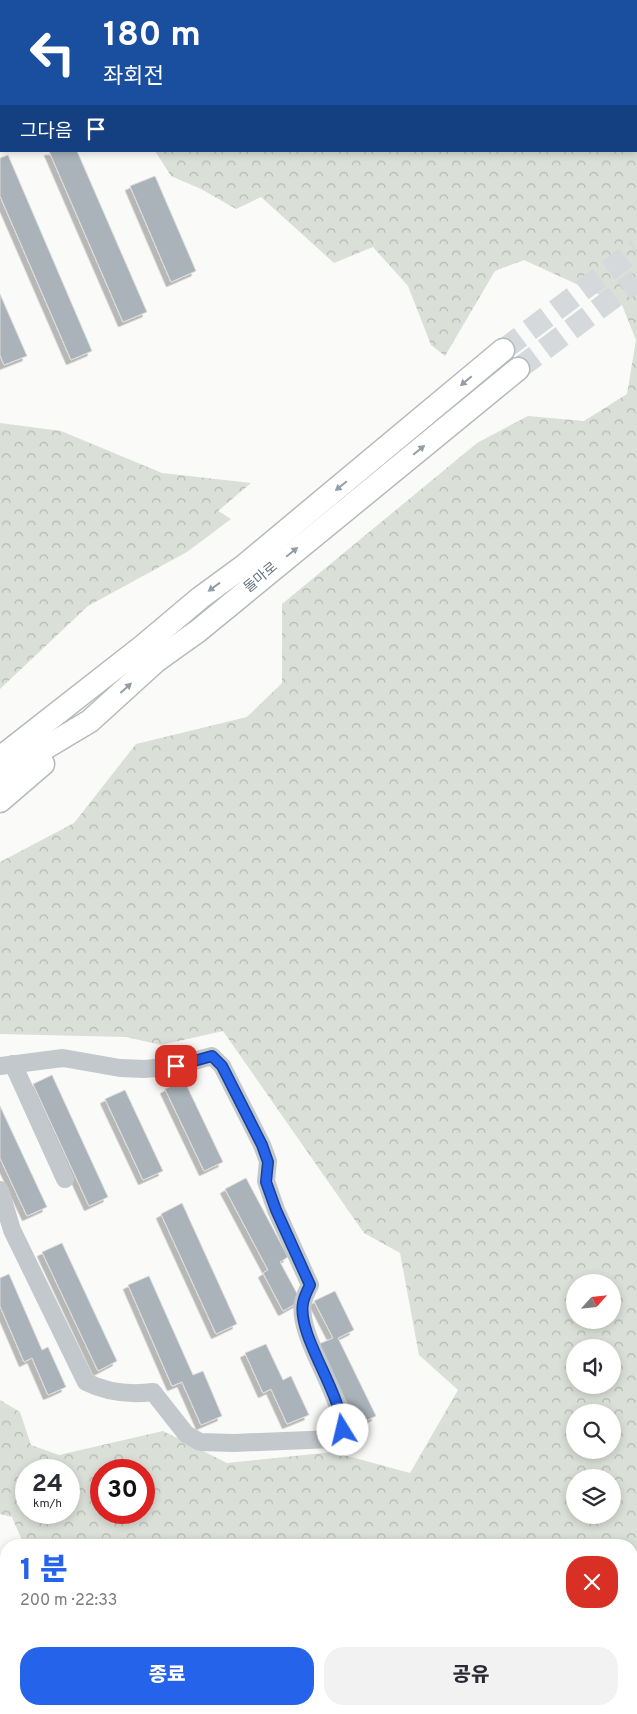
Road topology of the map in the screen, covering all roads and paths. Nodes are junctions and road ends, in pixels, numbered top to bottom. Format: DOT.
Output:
graph roads {
  1 [pos="503,350"];
  2 [pos="518,370"];
  3 [pos="95,682"];
  4 [pos="90,721"];
  5 [pos="0,737"];
  6 [pos="0,758"];
  7 [pos="0,779"];
  8 [pos="0,801"];
  9 [pos="6,1065"];
  10 [pos="65,1179"];
  11 [pos="0,1190"];
  12 [pos="6,1233"];
  1 -- 3 [label="main road, 돌마로, one-way"];
  4 -- 2 [label="main road, 돌마로, one-way"];
  3 -- 5 [label="main road"];
  3 -- 6 [label="main road, 돌마로"];
  4 -- 7 [label="main road, 돌마로"];
  4 -- 8 [label="main road"];
  9 -- 10 [label="street"];
  9 -- 12 [label="street"];
  11 -- 12 [label="street"];
}
